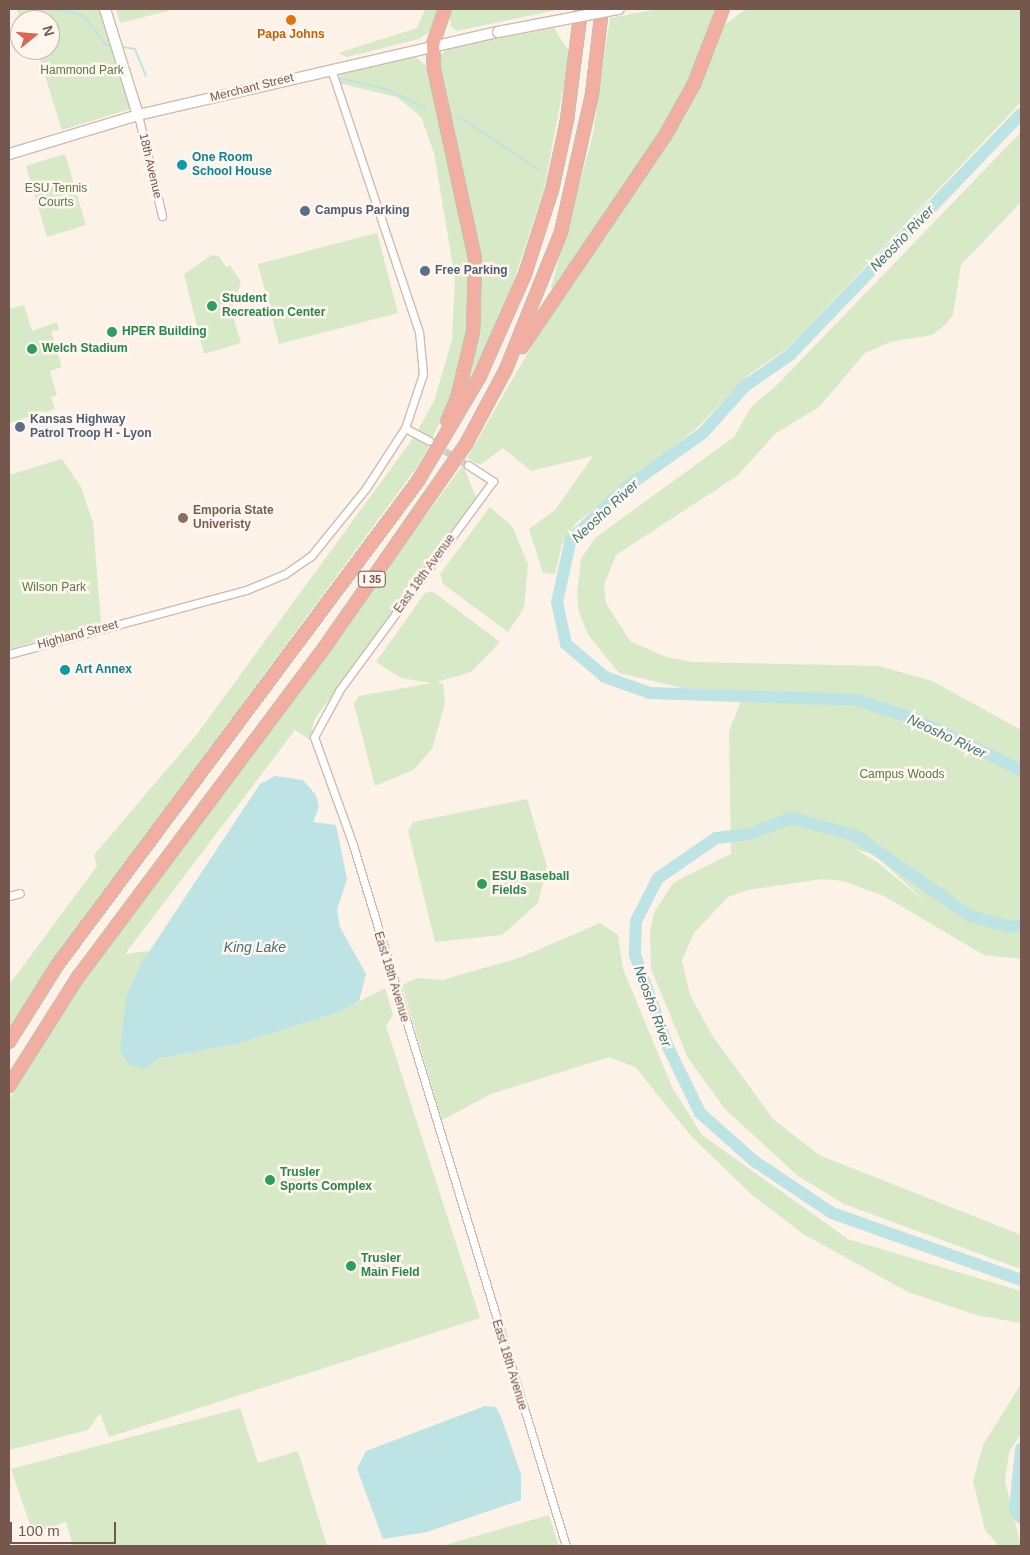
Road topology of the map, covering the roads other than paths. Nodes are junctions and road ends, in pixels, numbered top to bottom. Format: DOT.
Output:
graph roads {
  1 [pos="105,9"];
  2 [pos="445,9"];
  3 [pos="581,9"];
  4 [pos="602,9"];
  5 [pos="619,9"];
  6 [pos="723,9"];
  7 [pos="433,44"];
  8 [pos="331,68"];
  9 [pos="138,115"];
  10 [pos="9,154"];
  11 [pos="162,216"];
  12 [pos="506,369"];
  13 [pos="405,428"];
  14 [pos="429,441"];
  15 [pos="468,465"];
  16 [pos="426,467"];
  17 [pos="9,654"];
  18 [pos="20,893"];
  19 [pos="9,896"];
  20 [pos="9,1042"];
  21 [pos="9,1086"];
  22 [pos="566,1546"];
  1 -- 9 [label="main road"];
  2 -- 7 [label="highway"];
  3 -- 16 [label="highway, I 35"];
  4 -- 12 [label="highway, I 35"];
  5 -- 7 [label="main road, Merchant Street, bridge"];
  6 -- 12 [label="highway"];
  7 -- 8 [label="main road, Merchant Street"];
  7 -- 16 [label="highway"];
  8 -- 9 [label="main road, Merchant Street"];
  8 -- 13 [label="street, Highland Street"];
  9 -- 10 [label="main road, Merchant Street"];
  9 -- 11 [label="street, 18th Avenue"];
  12 -- 21 [label="highway, I 35"];
  13 -- 14 [label="street"];
  13 -- 17 [label="street, Highland Street"];
  15 -- 22 [label="street, East 18th Avenue"];
  16 -- 20 [label="highway, I 35"];
  18 -- 19 [label="street"];
}
